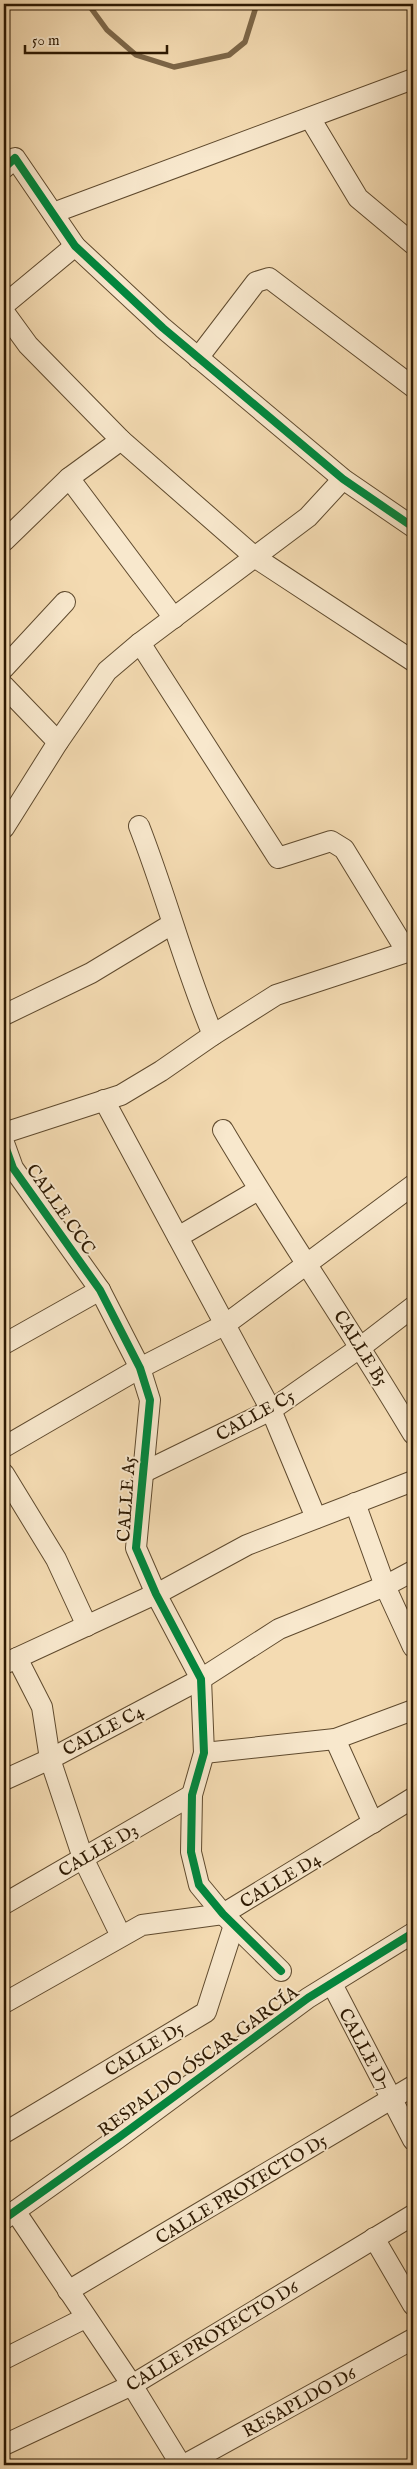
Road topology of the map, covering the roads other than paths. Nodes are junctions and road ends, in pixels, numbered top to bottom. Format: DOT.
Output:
graph roads {
  1 [pos="412,80"];
  2 [pos="310,118"];
  3 [pos="4,168"];
  4 [pos="53,213"];
  5 [pos="413,244"];
  6 [pos="75,246"];
  7 [pos="4,305"];
  8 [pos="4,312"];
  9 [pos="198,358"];
  10 [pos="413,387"];
  11 [pos="122,440"];
  12 [pos="69,478"];
  13 [pos="343,479"];
  14 [pos="413,527"];
  15 [pos="4,541"];
  16 [pos="256,558"];
  17 [pos="64,602"];
  18 [pos="174,618"];
  19 [pos="140,643"];
  20 [pos="413,661"];
  21 [pos="4,668"];
  22 [pos="4,686"];
  23 [pos="58,742"];
  24 [pos="138,826"];
  25 [pos="4,828"];
  26 [pos="172,924"];
  27 [pos="410,951"];
  28 [pos="4,1015"];
  29 [pos="212,1035"];
  30 [pos="104,1100"];
  31 [pos="223,1130"];
  32 [pos="4,1133"];
  33 [pos="4,1144"];
  34 [pos="413,1185"];
  35 [pos="258,1190"];
  36 [pos="178,1237"];
  37 [pos="306,1263"];
  38 [pos="100,1290"];
  39 [pos="413,1307"];
  40 [pos="226,1324"];
  41 [pos="4,1344"];
  42 [pos="362,1347"];
  43 [pos="140,1368"];
  44 [pos="271,1410"];
  45 [pos="413,1434"];
  46 [pos="4,1447"];
  47 [pos="142,1473"];
  48 [pos="4,1474"];
  49 [pos="413,1481"];
  50 [pos="355,1503"];
  51 [pos="316,1518"];
  52 [pos="413,1571"];
  53 [pos="384,1586"];
  54 [pos="156,1594"];
  55 [pos="87,1626"];
  56 [pos="413,1647"];
  57 [pos="10,1661"];
  58 [pos="201,1678"];
  59 [pos="413,1710"];
  60 [pos="335,1739"];
  61 [pos="204,1752"];
  62 [pos="50,1759"];
  63 [pos="4,1780"];
  64 [pos="192,1795"];
  65 [pos="413,1798"];
  66 [pos="373,1823"];
  67 [pos="83,1858"];
  68 [pos="4,1904"];
  69 [pos="229,1919"];
  70 [pos="413,1934"];
  71 [pos="121,1936"];
  72 [pos="281,1971"];
  73 [pos="332,1984"];
  74 [pos="4,2003"];
  75 [pos="413,2086"];
  76 [pos="392,2100"];
  77 [pos="4,2133"];
  78 [pos="413,2140"];
  79 [pos="10,2215"];
  80 [pos="413,2215"];
  81 [pos="374,2238"];
  82 [pos="68,2291"];
  83 [pos="413,2304"];
  84 [pos="85,2318"];
  85 [pos="413,2339"];
  86 [pos="4,2359"];
  87 [pos="132,2385"];
  88 [pos="4,2444"];
  89 [pos="182,2465"];
  1 -- 2 [label="street"];
  2 -- 4 [label="street"];
  2 -- 5 [label="street"];
  3 -- 4 [label="street"];
  4 -- 6 [label="street"];
  6 -- 7 [label="street"];
  6 -- 9 [label="street"];
  8 -- 11 [label="street"];
  9 -- 10 [label="street"];
  9 -- 13 [label="street"];
  11 -- 12 [label="street"];
  11 -- 16 [label="street"];
  12 -- 15 [label="street"];
  12 -- 18 [label="street"];
  13 -- 14 [label="street"];
  13 -- 16 [label="street"];
  16 -- 18 [label="street"];
  16 -- 20 [label="street"];
  17 -- 21 [label="street"];
  18 -- 19 [label="street"];
  19 -- 23 [label="street"];
  19 -- 27 [label="street"];
  22 -- 23 [label="street"];
  23 -- 25 [label="street"];
  24 -- 26 [label="street"];
  26 -- 28 [label="street"];
  26 -- 29 [label="street"];
  27 -- 29 [label="street"];
  29 -- 30 [label="street"];
  30 -- 32 [label="street"];
  30 -- 36 [label="street"];
  31 -- 35 [label="street, CALLE B5"];
  33 -- 38 [label="street, CALLE CCC"];
  34 -- 37 [label="street"];
  35 -- 36 [label="street"];
  35 -- 37 [label="street, CALLE B5"];
  36 -- 40 [label="street"];
  37 -- 40 [label="street"];
  37 -- 42 [label="street, CALLE B5"];
  38 -- 41 [label="street"];
  38 -- 43 [label="street, CALLE A5"];
  39 -- 42 [label="street, CALLE C5"];
  40 -- 43 [label="street"];
  40 -- 44 [label="street"];
  42 -- 44 [label="street, CALLE C5"];
  42 -- 45 [label="street, CALLE B5"];
  43 -- 46 [label="street"];
  43 -- 47 [label="street, CALLE A5"];
  44 -- 47 [label="street, CALLE C5"];
  44 -- 51 [label="street"];
  47 -- 54 [label="street, CALLE A5"];
  48 -- 55 [label="street"];
  49 -- 50 [label="street"];
  50 -- 51 [label="street"];
  50 -- 53 [label="street"];
  51 -- 54 [label="street"];
  52 -- 53 [label="street"];
  53 -- 56 [label="street"];
  53 -- 58 [label="street, CALLE C4"];
  54 -- 55 [label="street"];
  54 -- 58 [label="street, CALLE A5"];
  55 -- 57 [label="street"];
  57 -- 62 [label="street"];
  58 -- 61 [label="street, CALLE A5"];
  58 -- 62 [label="street, CALLE C4"];
  59 -- 60 [label="street"];
  60 -- 61 [label="street"];
  60 -- 66 [label="street"];
  61 -- 64 [label="street, CALLE A5"];
  62 -- 63 [label="street, CALLE C4"];
  62 -- 67 [label="street"];
  64 -- 67 [label="street, CALLE D3"];
  64 -- 69 [label="street, CALLE A5"];
  65 -- 66 [label="street, CALLE D4"];
  66 -- 69 [label="street, CALLE D4"];
  67 -- 68 [label="street, CALLE D3"];
  67 -- 71 [label="street"];
  69 -- 71 [label="street, CALLE D4"];
  69 -- 72 [label="street, CALLE A5"];
  69 -- 77 [label="street, CALLE D5"];
  70 -- 73 [label="street, RESPALDO ÓSCAR GARCÍA"];
  71 -- 74 [label="street, CALLE D4"];
  73 -- 76 [label="street, CALLE D7"];
  73 -- 79 [label="street, RESPALDO ÓSCAR GARCÍA"];
  75 -- 76 [label="street, CALLE PROYECTO D5"];
  76 -- 78 [label="street, CALLE D7"];
  76 -- 82 [label="street, CALLE PROYECTO D5"];
  79 -- 82 [label="street"];
  80 -- 81 [label="street, CALLE PROYECTO D6"];
  81 -- 83 [label="street"];
  81 -- 87 [label="street, CALLE PROYECTO D6"];
  82 -- 84 [label="street"];
  84 -- 86 [label="street"];
  84 -- 87 [label="street"];
  85 -- 89 [label="street, RESAPLDO D6"];
  87 -- 88 [label="street, CALLE PROYECTO D6"];
  87 -- 89 [label="street"];
}
